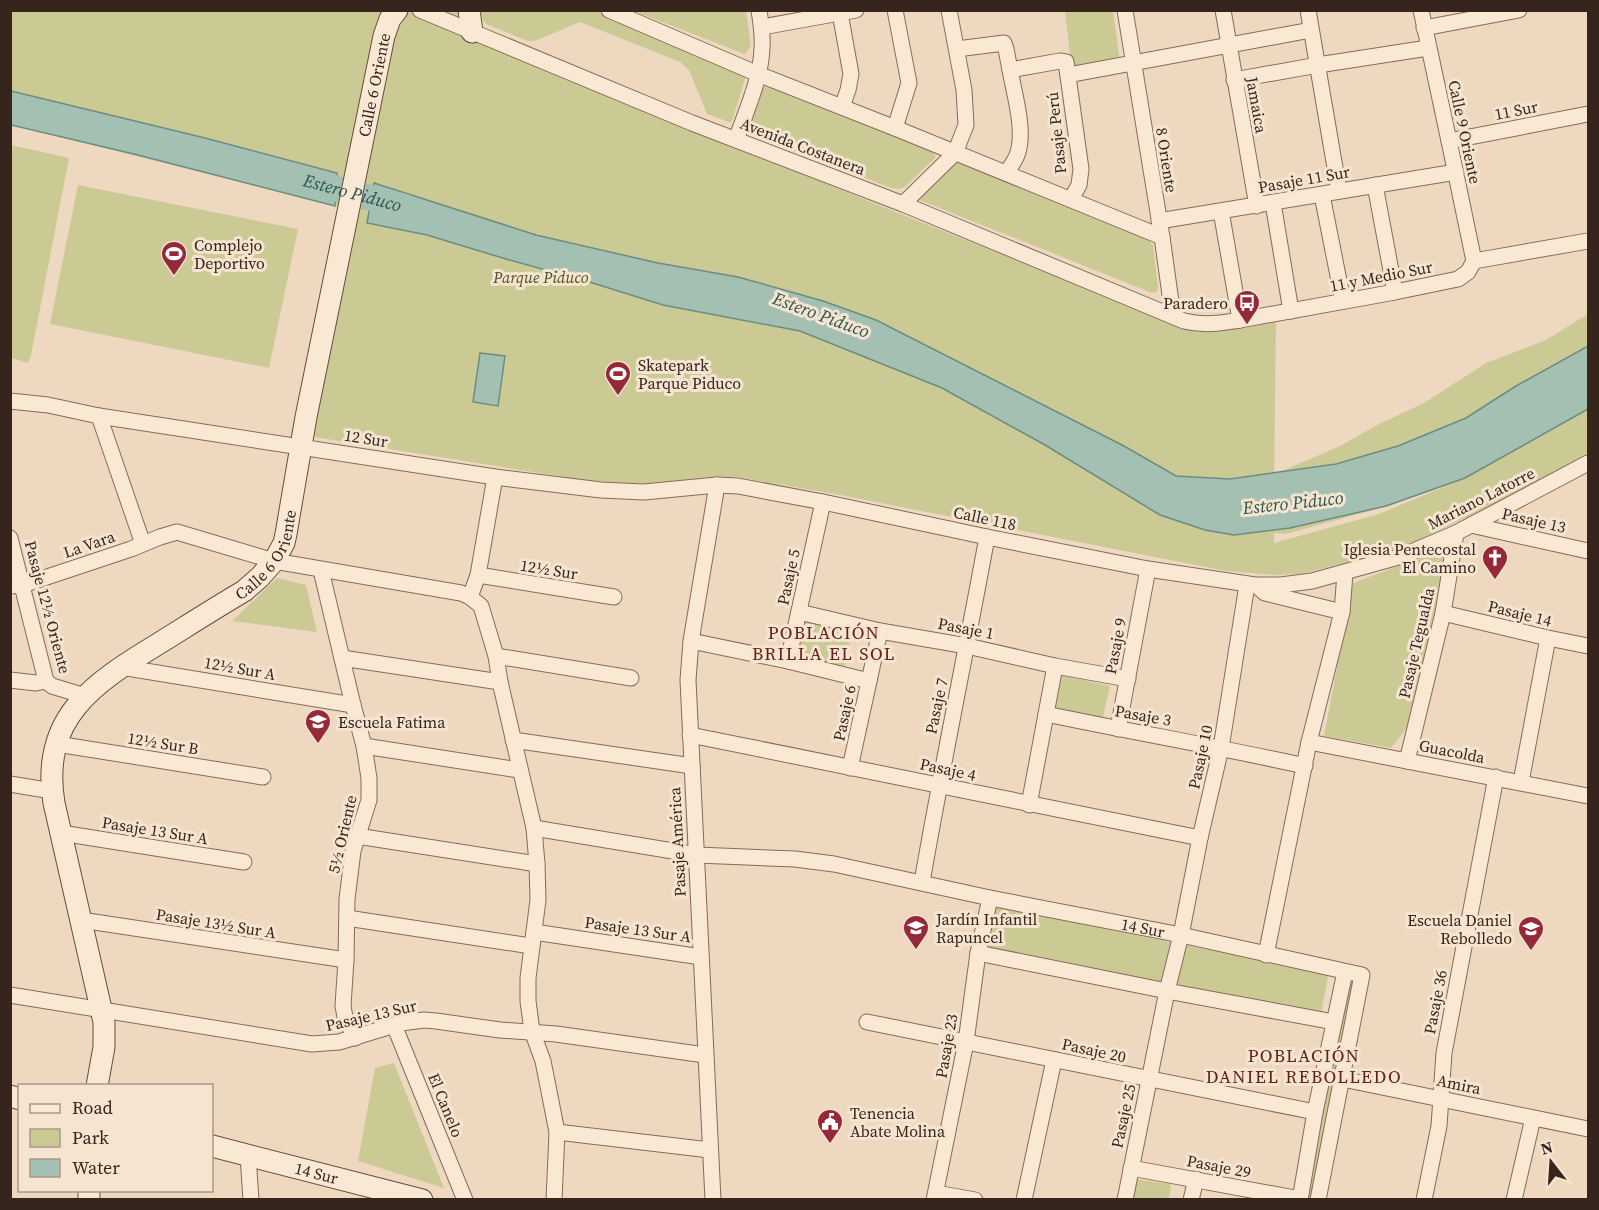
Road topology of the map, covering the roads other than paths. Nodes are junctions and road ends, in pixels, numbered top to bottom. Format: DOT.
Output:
graph roads {
  1 [pos="397,10"];
  2 [pos="420,10"];
  3 [pos="469,10"];
  4 [pos="609,10"];
  5 [pos="759,10"];
  6 [pos="856,10"];
  7 [pos="950,10"];
  8 [pos="1125,10"];
  9 [pos="1223,10"];
  10 [pos="1308,10"];
  11 [pos="1421,10"];
  12 [pos="1519,10"];
  13 [pos="897,11"];
  14 [pos="840,13"];
  15 [pos="817,14"];
  16 [pos="762,27"];
  17 [pos="1425,28"];
  18 [pos="1311,30"];
  19 [pos="472,32"];
  20 [pos="1229,45"];
  21 [pos="1428,48"];
  22 [pos="957,49"];
  23 [pos="1134,63"];
  24 [pos="1318,65"];
  25 [pos="1067,68"];
  26 [pos="1010,70"];
  27 [pos="758,74"];
  28 [pos="1234,80"];
  29 [pos="842,107"];
  30 [pos="1588,114"];
  31 [pos="895,128"];
  32 [pos="736,140"];
  33 [pos="1449,141"];
  34 [pos="955,153"];
  35 [pos="1456,172"];
  36 [pos="1006,173"];
  37 [pos="1375,185"];
  38 [pos="1339,191"];
  39 [pos="1322,195"];
  40 [pos="1071,200"];
  41 [pos="1273,203"];
  42 [pos="903,204"];
  43 [pos="1257,206"];
  44 [pos="1221,211"];
  45 [pos="1160,229"];
  46 [pos="1588,240"];
  47 [pos="1474,261"];
  48 [pos="1395,292"];
  49 [pos="1343,302"];
  50 [pos="1290,311"];
  51 [pos="1173,316"];
  52 [pos="1240,320"];
  53 [pos="10,402"];
  54 [pos="99,416"];
  55 [pos="302,446"];
  56 [pos="1588,463"];
  57 [pos="495,477"];
  58 [pos="717,485"];
  59 [pos="823,502"];
  60 [pos="1472,525"];
  61 [pos="1456,532"];
  62 [pos="10,537"];
  63 [pos="987,537"];
  64 [pos="143,544"];
  65 [pos="1588,551"];
  66 [pos="274,561"];
  67 [pos="1148,569"];
  68 [pos="321,570"];
  69 [pos="1345,573"];
  70 [pos="478,575"];
  71 [pos="17,585"];
  72 [pos="1251,585"];
  73 [pos="470,597"];
  74 [pos="614,597"];
  75 [pos="799,612"];
  76 [pos="1342,612"];
  77 [pos="1443,613"];
  78 [pos="880,631"];
  79 [pos="1548,638"];
  80 [pos="691,641"];
  81 [pos="967,646"];
  82 [pos="1588,646"];
  83 [pos="495,656"];
  84 [pos="342,658"];
  85 [pos="788,660"];
  86 [pos="1055,666"];
  87 [pos="121,667"];
  88 [pos="631,678"];
  89 [pos="1128,679"];
  90 [pos="10,680"];
  91 [pos="46,681"];
  92 [pos="869,681"];
  93 [pos="500,682"];
  94 [pos="85,696"];
  95 [pos="353,705"];
  96 [pos="1046,714"];
  97 [pos="1118,729"];
  98 [pos="690,735"];
  99 [pos="513,740"];
  100 [pos="1309,742"];
  101 [pos="57,744"];
  102 [pos="364,746"];
  103 [pos="1221,748"];
  104 [pos="1407,761"];
  105 [pos="692,766"];
  106 [pos="1305,766"];
  107 [pos="850,768"];
  108 [pos="519,770"];
  109 [pos="263,777"];
  110 [pos="1496,777"];
  111 [pos="1521,782"];
  112 [pos="10,784"];
  113 [pos="938,786"];
  114 [pos="52,791"];
  115 [pos="1588,796"];
  116 [pos="1029,804"];
  117 [pos="534,828"];
  118 [pos="61,833"];
  119 [pos="357,836"];
  120 [pos="1200,838"];
  121 [pos="697,855"];
  122 [pos="244,862"];
  123 [pos="537,864"];
  124 [pos="922,882"];
  125 [pos="990,897"];
  126 [pos="347,918"];
  127 [pos="81,920"];
  128 [pos="1181,935"];
  129 [pos="533,939"];
  130 [pos="978,953"];
  131 [pos="1266,955"];
  132 [pos="701,957"];
  133 [pos="346,960"];
  134 [pos="1345,972"];
  135 [pos="1167,991"];
  136 [pos="10,995"];
  137 [pos="102,1010"];
  138 [pos="867,1022"];
  139 [pos="1334,1022"];
  140 [pos="394,1025"];
  141 [pos="532,1031"];
  142 [pos="355,1038"];
  143 [pos="966,1042"];
  144 [pos="705,1055"];
  145 [pos="1054,1060"];
  146 [pos="1323,1075"];
  147 [pos="1342,1079"];
  148 [pos="1149,1080"];
  149 [pos="97,1084"];
  150 [pos="1442,1099"];
  151 [pos="1315,1112"];
  152 [pos="1533,1118"];
  153 [pos="1588,1129"];
  154 [pos="557,1132"];
  155 [pos="213,1146"];
  156 [pos="710,1150"];
  157 [pos="248,1155"];
  158 [pos="1131,1168"];
  159 [pos="1196,1179"];
  160 [pos="935,1196"];
  161 [pos="1300,1199"];
  162 [pos="251,1200"];
  163 [pos="422,1200"];
  164 [pos="465,1200"];
  165 [pos="554,1200"];
  166 [pos="713,1200"];
  167 [pos="975,1200"];
  168 [pos="1024,1200"];
  169 [pos="1125,1200"];
  170 [pos="1191,1200"];
  171 [pos="1318,1200"];
  172 [pos="1424,1200"];
  173 [pos="1514,1200"];
  1 -- 55 [label="main road, Calle 6 Oriente"];
  2 -- 19 [label="street, Avenida Costanera"];
  3 -- 19 [label="main road"];
  4 -- 27 [label="street"];
  5 -- 16 [label="street"];
  6 -- 14 [label="street"];
  7 -- 22 [label="street"];
  8 -- 23 [label="street, 8 Oriente"];
  9 -- 20 [label="street, Jamaica"];
  10 -- 18 [label="street"];
  11 -- 17 [label="street, Calle 9 Oriente"];
  12 -- 17 [label="street"];
  13 -- 31 [label="street"];
  14 -- 15 [label="street"];
  14 -- 29 [label="street"];
  15 -- 16 [label="street"];
  16 -- 27 [label="street"];
  17 -- 21 [label="street, Calle 9 Oriente"];
  18 -- 20 [label="street"];
  18 -- 24 [label="street"];
  19 -- 32 [label="street, Avenida Costanera"];
  20 -- 23 [label="street"];
  20 -- 28 [label="street, Jamaica"];
  21 -- 24 [label="street"];
  21 -- 33 [label="street, Calle 9 Oriente"];
  22 -- 26 [label="street"];
  22 -- 34 [label="street"];
  23 -- 25 [label="street"];
  23 -- 45 [label="street, 8 Oriente"];
  24 -- 28 [label="street"];
  24 -- 38 [label="street"];
  25 -- 26 [label="street"];
  25 -- 40 [label="street, Pasaje Perú"];
  26 -- 36 [label="street"];
  27 -- 29 [label="street"];
  27 -- 32 [label="street"];
  28 -- 43 [label="street, Jamaica"];
  29 -- 31 [label="street"];
  30 -- 33 [label="street, 11 Sur"];
  31 -- 34 [label="street"];
  32 -- 42 [label="street, Avenida Costanera"];
  33 -- 35 [label="street, Calle 9 Oriente"];
  34 -- 36 [label="street"];
  34 -- 42 [label="street"];
  35 -- 37 [label="street, Pasaje 11 Sur"];
  35 -- 47 [label="street, Calle 9 Oriente"];
  36 -- 40 [label="street"];
  37 -- 38 [label="street, Pasaje 11 Sur"];
  37 -- 48 [label="street"];
  38 -- 39 [label="street, Pasaje 11 Sur"];
  39 -- 41 [label="street, Pasaje 11 Sur"];
  39 -- 49 [label="street"];
  40 -- 45 [label="street"];
  41 -- 43 [label="street, Pasaje 11 Sur"];
  41 -- 50 [label="street"];
  42 -- 51 [label="street, Avenida Costanera"];
  43 -- 44 [label="street, Pasaje 11 Sur"];
  44 -- 45 [label="street, Pasaje 11 Sur"];
  44 -- 52 [label="street"];
  45 -- 51 [label="street, 8 Oriente"];
  46 -- 47 [label="street"];
  47 -- 48 [label="street, 11 y Medio Sur"];
  48 -- 49 [label="street, 11 y Medio Sur"];
  49 -- 50 [label="street, 11 y Medio Sur"];
  50 -- 52 [label="street, 11 y Medio Sur"];
  51 -- 52 [label="street, 11 y Medio Sur"];
  53 -- 54 [label="street, 12 Sur"];
  54 -- 55 [label="street, 12 Sur"];
  54 -- 64 [label="street"];
  55 -- 57 [label="street, 12 Sur"];
  55 -- 66 [label="main road, Calle 6 Oriente"];
  56 -- 60 [label="street, Mariano Latorre"];
  57 -- 58 [label="street, 12 Sur"];
  57 -- 70 [label="street"];
  58 -- 59 [label="street, Calle 118"];
  58 -- 80 [label="street, Pasaje América"];
  59 -- 63 [label="street, Calle 118"];
  59 -- 75 [label="street, Pasaje 5"];
  60 -- 61 [label="street, Mariano Latorre"];
  60 -- 65 [label="street, Pasaje 13"];
  61 -- 69 [label="street, Mariano Latorre"];
  61 -- 77 [label="street, Pasaje Tegualda"];
  62 -- 71 [label="street, Pasaje 12½ Oriente"];
  63 -- 67 [label="street, Calle 118"];
  63 -- 81 [label="street, Pasaje 7"];
  64 -- 66 [label="street, La Vara"];
  64 -- 71 [label="street, La Vara"];
  66 -- 68 [label="street, La Vara"];
  66 -- 87 [label="main road, Calle 6 Oriente"];
  67 -- 72 [label="street, Calle 118"];
  67 -- 89 [label="street, Pasaje 9"];
  68 -- 73 [label="street, La Vara"];
  68 -- 84 [label="street, 5½ Oriente"];
  69 -- 72 [label="street, Mariano Latorre"];
  69 -- 76 [label="street"];
  70 -- 73 [label="street"];
  70 -- 74 [label="street, 12½ Sur"];
  71 -- 91 [label="street, Pasaje 12½ Oriente"];
  72 -- 76 [label="street, Calle 118"];
  72 -- 103 [label="street, Pasaje 10"];
  73 -- 83 [label="street"];
  75 -- 78 [label="street, Pasaje 1"];
  75 -- 85 [label="street, Pasaje 5"];
  76 -- 100 [label="street"];
  77 -- 79 [label="street, Pasaje 14"];
  77 -- 104 [label="street, Pasaje Tegualda"];
  78 -- 81 [label="street, Pasaje 1"];
  78 -- 92 [label="street, Pasaje 6"];
  79 -- 82 [label="street, Pasaje 14"];
  79 -- 111 [label="street"];
  80 -- 85 [label="street"];
  80 -- 98 [label="street, Pasaje América"];
  81 -- 86 [label="street, Pasaje 1"];
  81 -- 113 [label="street, Pasaje 7"];
  83 -- 88 [label="street"];
  83 -- 93 [label="street"];
  84 -- 93 [label="street"];
  84 -- 95 [label="street, 5½ Oriente"];
  85 -- 92 [label="street"];
  86 -- 89 [label="street, Pasaje 1"];
  86 -- 96 [label="street"];
  87 -- 94 [label="main road, Calle 6 Oriente"];
  87 -- 95 [label="street, 12½ Sur A"];
  89 -- 97 [label="street, Pasaje 9"];
  90 -- 91 [label="street"];
  91 -- 94 [label="street, Pasaje 12½ Oriente"];
  92 -- 107 [label="street, Pasaje 6"];
  93 -- 99 [label="street"];
  94 -- 101 [label="main road, Calle 6 Oriente"];
  95 -- 102 [label="street, 5½ Oriente"];
  96 -- 97 [label="street, Pasaje 3"];
  96 -- 116 [label="street"];
  97 -- 103 [label="street, Pasaje 3"];
  98 -- 105 [label="street, Pasaje América"];
  98 -- 107 [label="street, Pasaje 4"];
  99 -- 105 [label="street"];
  99 -- 108 [label="street"];
  100 -- 104 [label="street, Guacolda"];
  100 -- 106 [label="street"];
  101 -- 109 [label="street, 12½ Sur B"];
  101 -- 114 [label="main road, Calle 6 Oriente"];
  102 -- 108 [label="street"];
  102 -- 119 [label="street, 5½ Oriente"];
  103 -- 106 [label="street, Pasaje 3"];
  103 -- 120 [label="street, Pasaje 10"];
  104 -- 110 [label="street, Guacolda"];
  105 -- 121 [label="street, Pasaje América"];
  106 -- 131 [label="street"];
  107 -- 113 [label="street, Pasaje 4"];
  108 -- 117 [label="street"];
  110 -- 111 [label="street, Guacolda"];
  110 -- 150 [label="street, Pasaje 36"];
  111 -- 115 [label="street, Guacolda"];
  112 -- 114 [label="street"];
  113 -- 116 [label="street, Pasaje 4"];
  113 -- 124 [label="street, Pasaje 7"];
  114 -- 118 [label="main road, Calle 6 Oriente"];
  116 -- 120 [label="street, Pasaje 4"];
  117 -- 121 [label="street, 14 Sur"];
  117 -- 123 [label="street"];
  118 -- 122 [label="street, Pasaje 13 Sur A"];
  118 -- 127 [label="main road, Calle 6 Oriente"];
  119 -- 123 [label="street"];
  119 -- 126 [label="street, 5½ Oriente"];
  120 -- 128 [label="street, Pasaje 10"];
  121 -- 124 [label="street, 14 Sur"];
  121 -- 132 [label="street, Pasaje América"];
  123 -- 129 [label="street"];
  124 -- 125 [label="street, 14 Sur"];
  125 -- 128 [label="street, 14 Sur"];
  125 -- 130 [label="street, Pasaje 23"];
  126 -- 129 [label="street, Pasaje 13 Sur A"];
  126 -- 133 [label="street, 5½ Oriente"];
  127 -- 133 [label="street, Pasaje 13½ Sur A"];
  127 -- 137 [label="main road, Calle 6 Oriente"];
  128 -- 131 [label="street, 14 Sur"];
  128 -- 135 [label="street, Pasaje 25"];
  129 -- 132 [label="street, Pasaje 13 Sur A"];
  129 -- 141 [label="street"];
  130 -- 135 [label="street"];
  130 -- 143 [label="street, Pasaje 23"];
  131 -- 134 [label="street, 14 Sur"];
  132 -- 144 [label="street, Pasaje América"];
  133 -- 142 [label="street, 5½ Oriente"];
  134 -- 139 [label="street"];
  134 -- 147 [label="street, 14 Sur"];
  135 -- 139 [label="street"];
  135 -- 148 [label="street, Pasaje 25"];
  136 -- 137 [label="street, Pasaje 13 Sur"];
  137 -- 142 [label="street, Pasaje 13 Sur"];
  137 -- 149 [label="main road, Calle 6 Oriente"];
  138 -- 143 [label="street, Pasaje 20"];
  139 -- 146 [label="street"];
  140 -- 141 [label="street, Pasaje 13 Sur"];
  140 -- 142 [label="street, Pasaje 13 Sur"];
  140 -- 164 [label="street, El Canelo"];
  141 -- 144 [label="street, Pasaje 13 Sur"];
  141 -- 154 [label="street"];
  143 -- 145 [label="street, Pasaje 20"];
  143 -- 160 [label="street, Pasaje 23"];
  144 -- 156 [label="street, Pasaje América"];
  145 -- 148 [label="street, Pasaje 20"];
  145 -- 168 [label="street"];
  146 -- 147 [label="street, Amira"];
  146 -- 151 [label="street"];
  147 -- 150 [label="street, Amira"];
  147 -- 171 [label="street"];
  148 -- 151 [label="street, Pasaje 20"];
  148 -- 158 [label="street, Pasaje 25"];
  150 -- 152 [label="street, Amira"];
  150 -- 172 [label="street, Pasaje 36"];
  151 -- 161 [label="street"];
  152 -- 153 [label="street, Amira"];
  152 -- 173 [label="street"];
  154 -- 156 [label="street"];
  154 -- 165 [label="street"];
  155 -- 157 [label="main road, 14 Sur"];
  156 -- 166 [label="street, Pasaje América"];
  157 -- 162 [label="street"];
  157 -- 163 [label="main road, 14 Sur"];
  158 -- 159 [label="street, Pasaje 29"];
  158 -- 169 [label="street, Pasaje 25"];
  159 -- 161 [label="street, Pasaje 29"];
  159 -- 170 [label="street"];
  160 -- 167 [label="street"];
}
